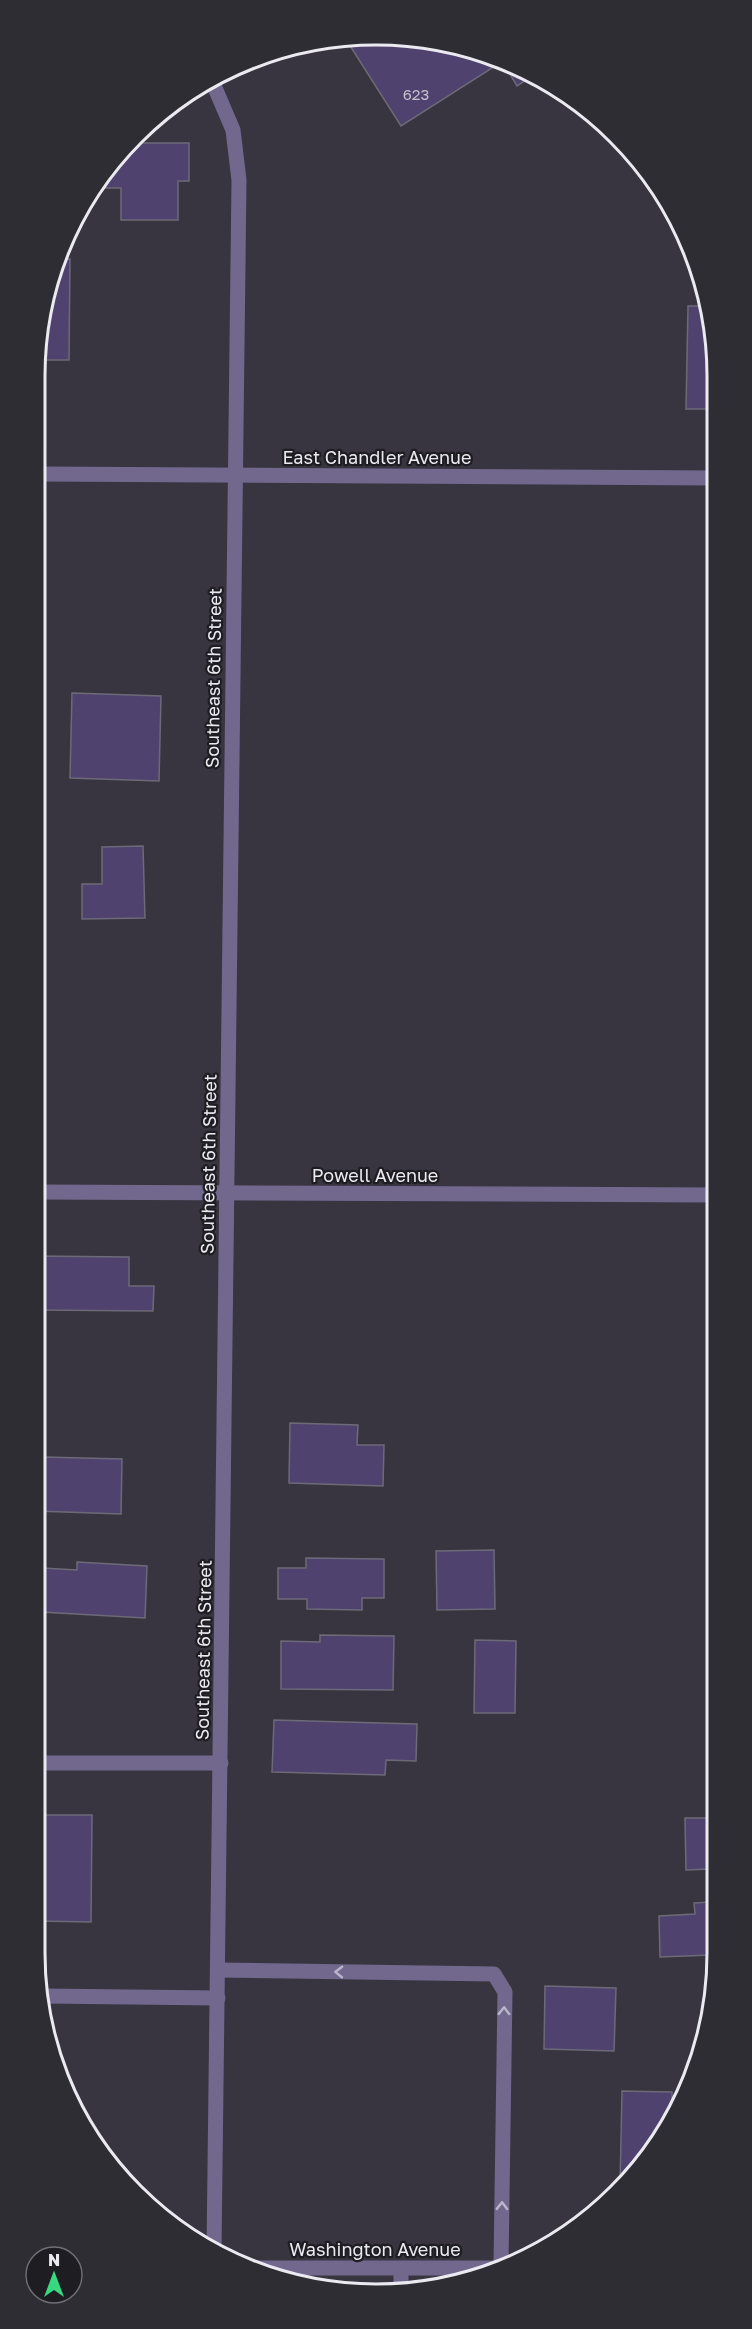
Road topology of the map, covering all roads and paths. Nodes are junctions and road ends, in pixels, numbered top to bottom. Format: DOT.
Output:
graph roads {
  1 [pos="215,87"];
  2 [pos="45,474"];
  3 [pos="234,476"];
  4 [pos="707,478"];
  5 [pos="45,1192"];
  6 [pos="227,1194"];
  7 [pos="707,1195"];
  8 [pos="45,1763"];
  9 [pos="221,1763"];
  10 [pos="218,1970"];
  11 [pos="48,1996"];
  12 [pos="218,1998"];
  13 [pos="214,2242"];
  14 [pos="501,2260"];
  15 [pos="276,2268"];
  16 [pos="476,2268"];
  17 [pos="401,2269"];
  18 [pos="401,2283"];
  1 -- 3 [label="street, Southeast 6th Street"];
  2 -- 3 [label="street, East Chandler Avenue"];
  3 -- 4 [label="street, East Chandler Avenue"];
  3 -- 6 [label="street, Southeast 6th Street"];
  5 -- 6 [label="street, Powell Avenue"];
  6 -- 7 [label="street, Powell Avenue"];
  6 -- 9 [label="street, Southeast 6th Street"];
  8 -- 9 [label="street"];
  9 -- 10 [label="street, Southeast 6th Street"];
  10 -- 12 [label="street, Southeast 6th Street"];
  14 -- 10 [label="street, one-way"];
  11 -- 12 [label="street"];
  12 -- 13 [label="street, Southeast 6th Street"];
  15 -- 17 [label="street, Washington Avenue"];
  16 -- 17 [label="street, Washington Avenue"];
  17 -- 18 [label="street"];
}
